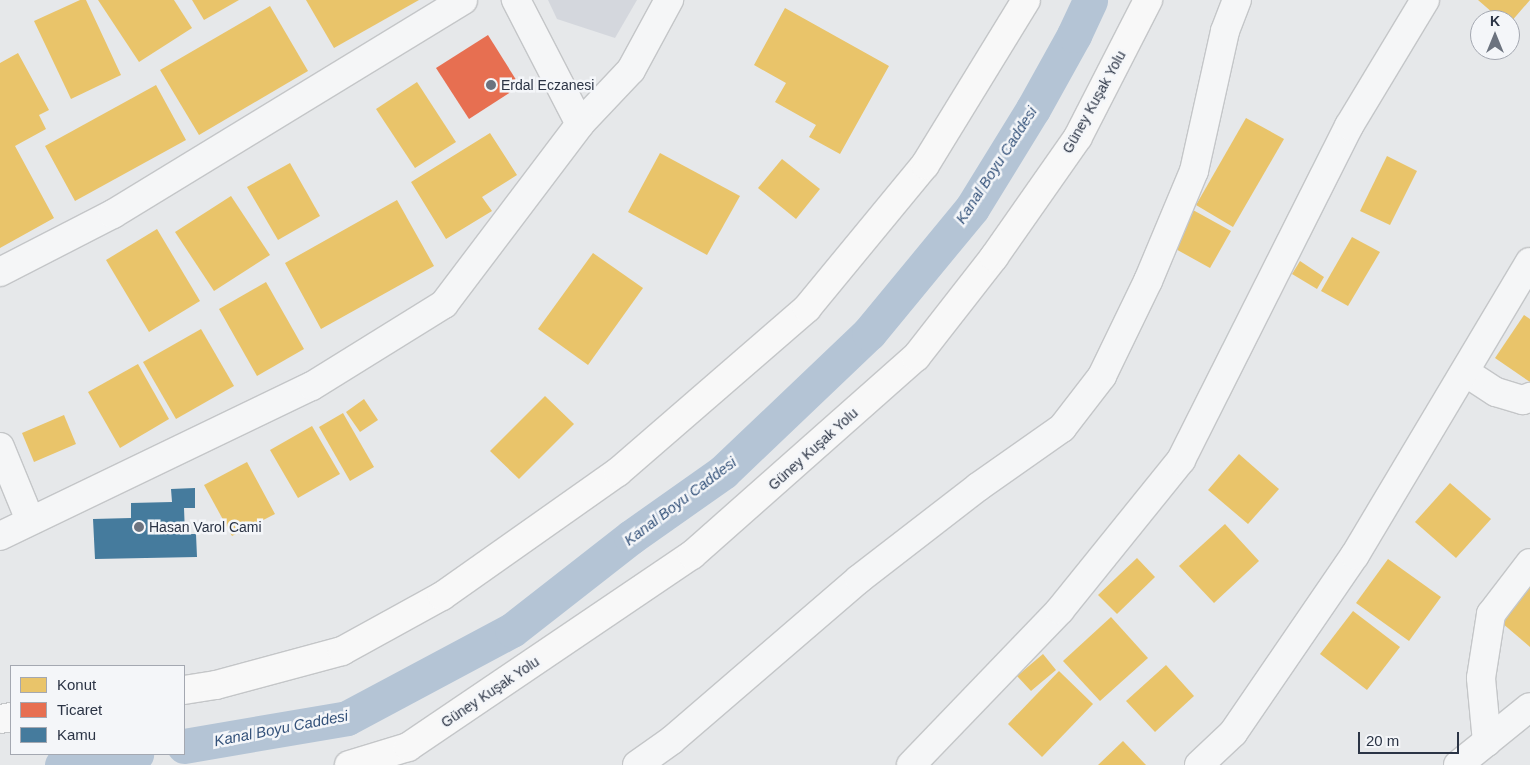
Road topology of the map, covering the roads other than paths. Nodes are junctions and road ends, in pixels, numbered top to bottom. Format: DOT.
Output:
graph roads {
  1 [pos="463,0"];
  2 [pos="516,0"];
  3 [pos="669,0"];
  4 [pos="1026,0"];
  5 [pos="1148,0"];
  6 [pos="1237,0"];
  7 [pos="1425,0"];
  8 [pos="580,124"];
  9 [pos="1530,262"];
  10 [pos="0,272"];
  11 [pos="1465,372"];
  12 [pos="1530,397"];
  13 [pos="0,447"];
  14 [pos="30,520"];
  15 [pos="0,536"];
  16 [pos="1530,563"];
  17 [pos="185,690"];
  18 [pos="1530,707"];
  19 [pos="1487,742"];
  20 [pos="349,765"];
  21 [pos="637,765"];
  22 [pos="911,765"];
  23 [pos="1200,765"];
  24 [pos="1458,765"];
  1 -- 10 [label="street"];
  2 -- 8 [label="street"];
  3 -- 8 [label="street"];
  4 -- 17 [label="main road"];
  5 -- 20 [label="main road, Güney Kuşak Yolu"];
  6 -- 21 [label="street"];
  7 -- 22 [label="street"];
  8 -- 14 [label="street"];
  9 -- 11 [label="street"];
  11 -- 12 [label="street"];
  11 -- 23 [label="street"];
  13 -- 14 [label="street"];
  14 -- 15 [label="street"];
  16 -- 19 [label="street"];
  18 -- 19 [label="street"];
  19 -- 24 [label="street"];
}
